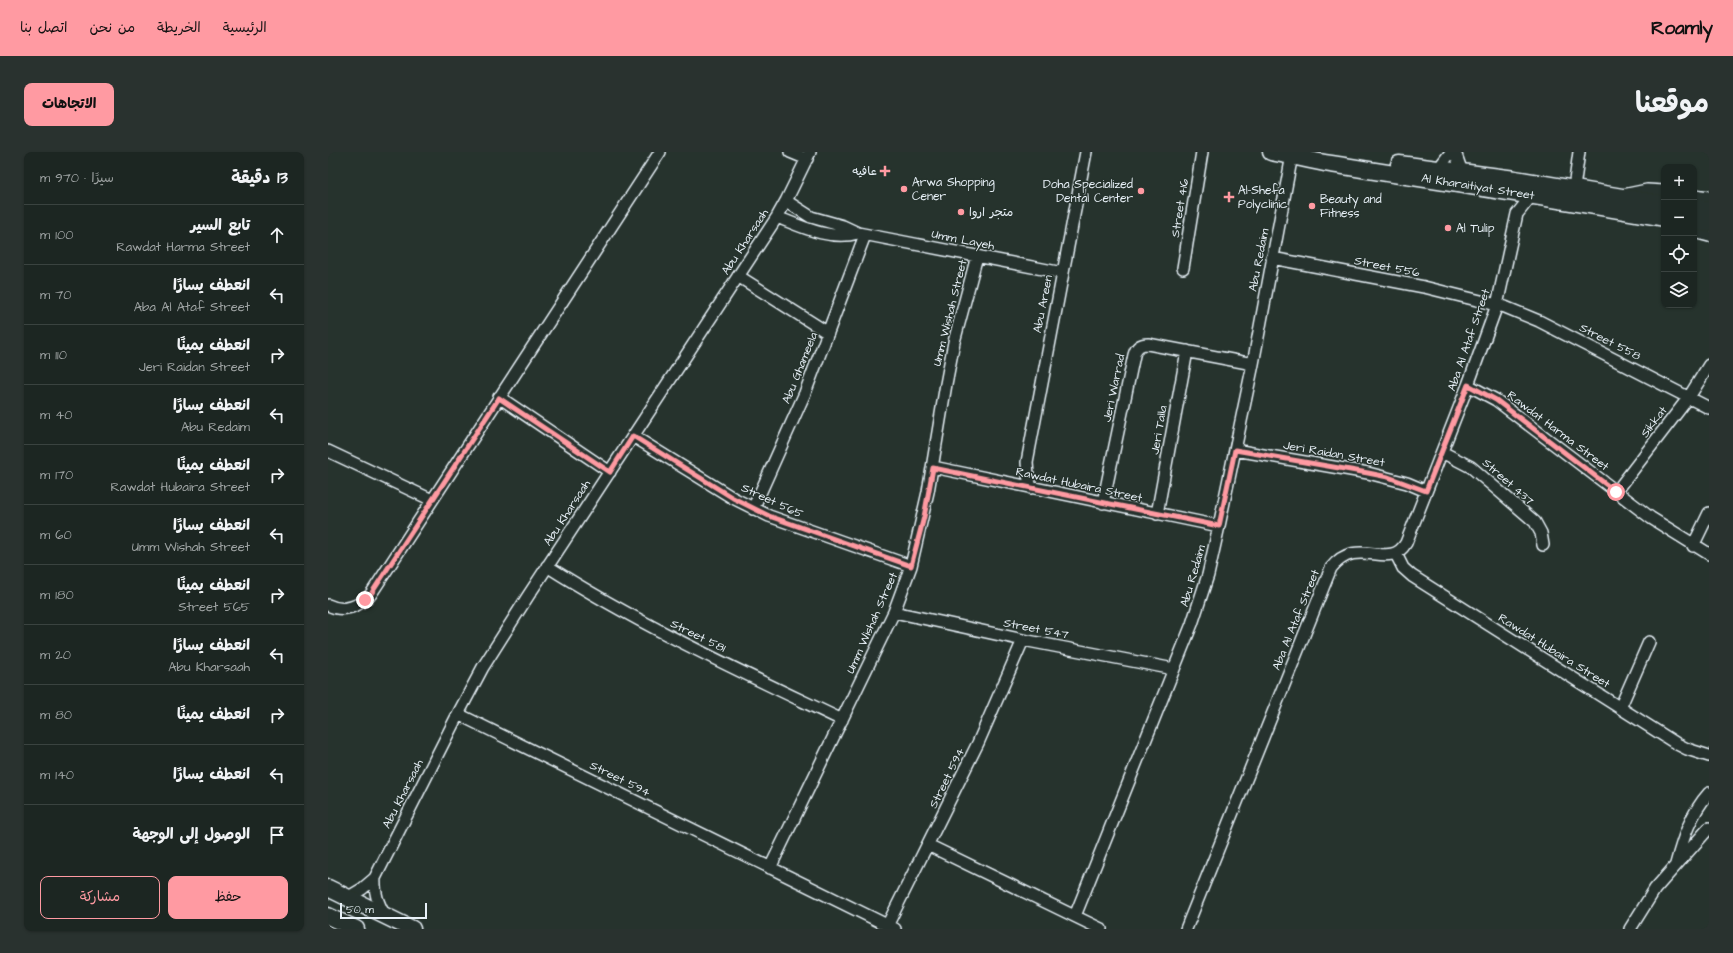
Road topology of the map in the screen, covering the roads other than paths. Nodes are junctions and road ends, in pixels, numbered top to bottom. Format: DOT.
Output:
graph roads {
  1 [pos="660,152"];
  2 [pos="790,152"];
  3 [pos="1086,152"];
  4 [pos="1202,152"];
  5 [pos="1271,152"];
  6 [pos="1451,152"];
  7 [pos="1455,152"];
  8 [pos="1579,152"];
  9 [pos="808,155"];
  10 [pos="1292,155"];
  11 [pos="1438,169"];
  12 [pos="1462,172"];
  13 [pos="1512,185"];
  14 [pos="1661,191"];
  15 [pos="1532,195"];
  16 [pos="1573,195"];
  17 [pos="1697,195"];
  18 [pos="1621,196"];
  19 [pos="1709,196"];
  20 [pos="786,201"];
  21 [pos="1661,203"];
  22 [pos="1697,208"];
  23 [pos="1709,210"];
  24 [pos="1517,214"];
  25 [pos="1661,217"];
  26 [pos="777,218"];
  27 [pos="1697,222"];
  28 [pos="1709,224"];
  29 [pos="1697,233"];
  30 [pos="861,234"];
  31 [pos="1709,236"];
  32 [pos="977,256"];
  33 [pos="1272,258"];
  34 [pos="1183,268"];
  35 [pos="1063,273"];
  36 [pos="738,276"];
  37 [pos="1497,305"];
  38 [pos="828,333"];
  39 [pos="1187,351"];
  40 [pos="1253,364"];
  41 [pos="1709,365"];
  42 [pos="1468,385"];
  43 [pos="1689,397"];
  44 [pos="499,398"];
  45 [pos="1709,408"];
  46 [pos="633,436"];
  47 [pos="328,450"];
  48 [pos="1235,450"];
  49 [pos="1442,452"];
  50 [pos="1027,462"];
  51 [pos="933,468"];
  52 [pos="610,472"];
  53 [pos="1014,485"];
  54 [pos="1030,488"];
  55 [pos="1426,491"];
  56 [pos="1616,492"];
  57 [pos="432,500"];
  58 [pos="1102,503"];
  59 [pos="753,509"];
  60 [pos="1709,513"];
  61 [pos="1157,514"];
  62 [pos="1219,526"];
  63 [pos="1543,545"];
  64 [pos="1693,546"];
  65 [pos="1396,554"];
  66 [pos="1709,554"];
  67 [pos="547,566"];
  68 [pos="911,566"];
  69 [pos="328,605"];
  70 [pos="894,612"];
  71 [pos="1023,640"];
  72 [pos="1649,642"];
  73 [pos="1174,669"];
  74 [pos="1620,708"];
  75 [pos="458,714"];
  76 [pos="842,720"];
  77 [pos="1709,756"];
  78 [pos="1709,793"];
  79 [pos="1709,828"];
  80 [pos="928,845"];
  81 [pos="1676,864"];
  82 [pos="770,868"];
  83 [pos="375,878"];
  84 [pos="328,888"];
  85 [pos="347,898"];
  86 [pos="328,916"];
  87 [pos="385,916"];
  88 [pos="1075,916"];
  89 [pos="891,927"];
  90 [pos="356,929"];
  91 [pos="412,929"];
  92 [pos="1101,929"];
  93 [pos="1186,929"];
  94 [pos="1630,929"];
  1 -- 44 [label="street"];
  2 -- 9 [label="street"];
  3 -- 35 [label="street, Abu Areen"];
  4 -- 34 [label="street, Street 416"];
  5 -- 10 [label="street, Al Kharaitiyat Street"];
  6 -- 11 [label="street"];
  7 -- 12 [label="street"];
  8 -- 16 [label="street"];
  9 -- 20 [label="street, Abu Kharsaah"];
  10 -- 11 [label="street, Al Kharaitiyat Street"];
  10 -- 13 [label="street, Al Kharaitiyat Street"];
  10 -- 33 [label="street, Abu Redaim"];
  11 -- 12 [label="street, Al Kharaitiyat Street"];
  12 -- 13 [label="street, Al Kharaitiyat Street"];
  13 -- 15 [label="street, Al Kharaitiyat Street"];
  13 -- 16 [label="street, Al Kharaitiyat Street"];
  13 -- 24 [label="street"];
  14 -- 18 [label="street"];
  15 -- 16 [label="street, Al Kharaitiyat Street"];
  15 -- 24 [label="street"];
  16 -- 18 [label="street, Al Kharaitiyat Street"];
  16 -- 25 [label="street, Al Kharaitiyat Street"];
  17 -- 19 [label="street"];
  18 -- 21 [label="street, Al Kharaitiyat Street"];
  20 -- 26 [label="street, Abu Kharsaah"];
  20 -- 30 [label="street, Umm Layeh"];
  22 -- 23 [label="street"];
  24 -- 37 [label="street, Aba Al Ataf Street"];
  26 -- 30 [label="street, Umm Layeh"];
  26 -- 36 [label="street, Abu Kharsaah"];
  27 -- 28 [label="street"];
  29 -- 31 [label="street"];
  30 -- 32 [label="street, Umm Layeh"];
  30 -- 38 [label="street, Abu Ghameela"];
  32 -- 35 [label="street, Umm Layeh"];
  32 -- 51 [label="street, Umm Wishah Street"];
  33 -- 37 [label="street, Street 556"];
  33 -- 40 [label="street, Abu Redaim"];
  35 -- 50 [label="street, Abu Areen"];
  36 -- 38 [label="street"];
  36 -- 46 [label="street, Abu Kharsaah"];
  37 -- 42 [label="street, Aba Al Ataf Street"];
  37 -- 43 [label="street, Street 558"];
  38 -- 59 [label="street, Abu Ghameela"];
  39 -- 40 [label="street, Jeri Warrad"];
  39 -- 58 [label="street, Jeri Warrad"];
  39 -- 61 [label="street, Jeri Talla"];
  40 -- 48 [label="street, Abu Redaim"];
  41 -- 43 [label="street, Sikkat"];
  42 -- 49 [label="street, Aba Al Ataf Street"];
  42 -- 56 [label="street, Rawdat Harma Street"];
  43 -- 45 [label="street, Street 558"];
  43 -- 56 [label="street, Sikkat"];
  44 -- 52 [label="street"];
  44 -- 57 [label="street"];
  46 -- 52 [label="street, Abu Kharsaah"];
  46 -- 59 [label="street, Street 565"];
  47 -- 57 [label="street"];
  48 -- 55 [label="street, Jeri Raidan Street"];
  48 -- 62 [label="street, Abu Redaim"];
  49 -- 55 [label="street, Aba Al Ataf Street"];
  49 -- 63 [label="street, Street 437"];
  50 -- 53 [label="street, Abu Areen"];
  50 -- 54 [label="street, Abu Areen"];
  51 -- 53 [label="street, Rawdat Hubaira Street"];
  51 -- 68 [label="street, Umm Wishah Street"];
  52 -- 67 [label="street, Abu Kharsaah"];
  53 -- 54 [label="street, Rawdat Hubaira Street"];
  54 -- 58 [label="street, Rawdat Hubaira Street"];
  55 -- 65 [label="street, Aba Al Ataf Street"];
  56 -- 64 [label="street, Rawdat Harma Street"];
  57 -- 69 [label="street"];
  58 -- 61 [label="street, Rawdat Hubaira Street"];
  59 -- 68 [label="street, Street 565"];
  60 -- 64 [label="street"];
  61 -- 62 [label="street, Rawdat Hubaira Street"];
  62 -- 73 [label="street, Abu Redaim"];
  64 -- 66 [label="street, Rawdat Harma Street"];
  65 -- 74 [label="street, Rawdat Hubaira Street"];
  65 -- 93 [label="street, Aba Al Ataf Street"];
  67 -- 75 [label="street, Abu Kharsaah"];
  67 -- 76 [label="street, Street 581"];
  68 -- 70 [label="street, Umm Wishah Street"];
  70 -- 71 [label="street, Street 547"];
  70 -- 76 [label="street, Umm Wishah Street"];
  71 -- 73 [label="street, Street 547"];
  71 -- 80 [label="street, Street 594"];
  72 -- 74 [label="street"];
  73 -- 88 [label="street, Abu Redaim"];
  74 -- 77 [label="street, Rawdat Hubaira Street"];
  75 -- 82 [label="street, Street 594"];
  75 -- 83 [label="street, Abu Kharsaah"];
  76 -- 82 [label="street, Umm Wishah Street"];
  78 -- 81 [label="street"];
  79 -- 81 [label="street"];
  80 -- 88 [label="street"];
  80 -- 89 [label="street, Street 594"];
  81 -- 94 [label="street"];
  82 -- 89 [label="street, Street 594"];
  83 -- 85 [label="street, Abu Kharsaah"];
  83 -- 87 [label="street, Abu Kharsaah"];
  84 -- 85 [label="street"];
  85 -- 87 [label="street"];
  86 -- 90 [label="street"];
  87 -- 91 [label="street"];
  88 -- 92 [label="street"];
}
